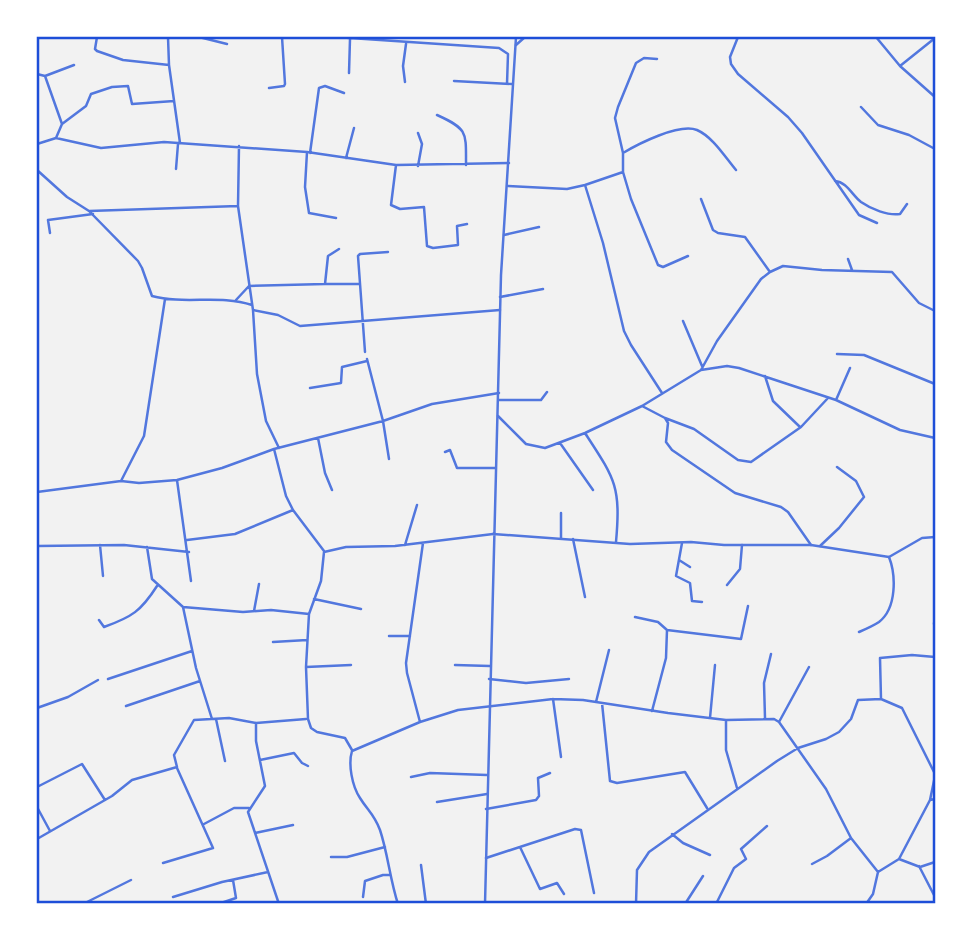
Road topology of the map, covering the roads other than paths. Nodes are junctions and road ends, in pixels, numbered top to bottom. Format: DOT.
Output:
graph roads {
  1 [pos="97,37"];
  2 [pos="168,37"];
  3 [pos="199,37"];
  4 [pos="282,37"];
  5 [pos="335,37"];
  6 [pos="516,37"];
  7 [pos="525,37"];
  8 [pos="738,37"];
  9 [pos="876,37"];
  10 [pos="348,38"];
  11 [pos="935,38"];
  12 [pos="406,42"];
  13 [pos="227,44"];
  14 [pos="516,45"];
  15 [pos="657,59"];
  16 [pos="74,65"];
  17 [pos="169,65"];
  18 [pos="900,66"];
  19 [pos="349,73"];
  20 [pos="37,74"];
  21 [pos="45,76"];
  22 [pos="454,81"];
  23 [pos="405,82"];
  24 [pos="507,83"];
  25 [pos="512,84"];
  26 [pos="269,88"];
  27 [pos="344,93"];
  28 [pos="935,97"];
  29 [pos="174,101"];
  30 [pos="861,107"];
  31 [pos="437,115"];
  32 [pos="62,124"];
  33 [pos="354,128"];
  34 [pos="418,133"];
  35 [pos="56,138"];
  36 [pos="179,143"];
  37 [pos="37,145"];
  38 [pos="239,146"];
  39 [pos="935,149"];
  40 [pos="308,152"];
  41 [pos="623,153"];
  42 [pos="346,158"];
  43 [pos="509,163"];
  44 [pos="396,165"];
  45 [pos="466,165"];
  46 [pos="418,166"];
  47 [pos="176,169"];
  48 [pos="37,170"];
  49 [pos="736,170"];
  50 [pos="623,172"];
  51 [pos="835,181"];
  52 [pos="585,185"];
  53 [pos="508,186"];
  54 [pos="701,199"];
  55 [pos="907,204"];
  56 [pos="238,206"];
  57 [pos="91,212"];
  58 [pos="335,218"];
  59 [pos="877,223"];
  60 [pos="467,224"];
  61 [pos="539,228"];
  62 [pos="50,233"];
  63 [pos="504,235"];
  64 [pos="339,250"];
  65 [pos="388,252"];
  66 [pos="688,256"];
  67 [pos="848,259"];
  68 [pos="852,270"];
  69 [pos="770,272"];
  70 [pos="324,284"];
  71 [pos="360,284"];
  72 [pos="249,286"];
  73 [pos="543,289"];
  74 [pos="500,297"];
  75 [pos="165,299"];
  76 [pos="236,300"];
  77 [pos="252,305"];
  78 [pos="253,310"];
  79 [pos="500,310"];
  80 [pos="935,311"];
  81 [pos="363,321"];
  82 [pos="683,321"];
  83 [pos="365,352"];
  84 [pos="837,354"];
  85 [pos="701,368"];
  86 [pos="850,368"];
  87 [pos="765,376"];
  88 [pos="935,384"];
  89 [pos="310,388"];
  90 [pos="547,392"];
  91 [pos="499,393"];
  92 [pos="662,394"];
  93 [pos="828,398"];
  94 [pos="499,400"];
  95 [pos="836,400"];
  96 [pos="642,406"];
  97 [pos="498,416"];
  98 [pos="665,418"];
  99 [pos="383,421"];
  100 [pos="801,427"];
  101 [pos="585,433"];
  102 [pos="318,438"];
  103 [pos="935,438"];
  104 [pos="560,443"];
  105 [pos="279,448"];
  106 [pos="274,449"];
  107 [pos="445,452"];
  108 [pos="389,459"];
  109 [pos="837,467"];
  110 [pos="495,468"];
  111 [pos="177,480"];
  112 [pos="121,481"];
  113 [pos="332,490"];
  114 [pos="593,491"];
  115 [pos="37,492"];
  116 [pos="417,505"];
  117 [pos="293,510"];
  118 [pos="561,513"];
  119 [pos="493,534"];
  120 [pos="935,537"];
  121 [pos="561,538"];
  122 [pos="573,539"];
  123 [pos="187,540"];
  124 [pos="424,542"];
  125 [pos="615,542"];
  126 [pos="682,543"];
  127 [pos="100,545"];
  128 [pos="405,545"];
  129 [pos="741,545"];
  130 [pos="811,545"];
  131 [pos="37,546"];
  132 [pos="820,546"];
  133 [pos="147,547"];
  134 [pos="189,552"];
  135 [pos="324,552"];
  136 [pos="890,557"];
  137 [pos="679,560"];
  138 [pos="690,567"];
  139 [pos="103,576"];
  140 [pos="191,581"];
  141 [pos="260,584"];
  142 [pos="727,585"];
  143 [pos="157,586"];
  144 [pos="585,597"];
  145 [pos="314,600"];
  146 [pos="702,602"];
  147 [pos="748,606"];
  148 [pos="183,607"];
  149 [pos="361,609"];
  150 [pos="254,611"];
  151 [pos="309,614"];
  152 [pos="935,616"];
  153 [pos="635,617"];
  154 [pos="99,620"];
  155 [pos="934,624"];
  156 [pos="667,631"];
  157 [pos="859,632"];
  158 [pos="389,636"];
  159 [pos="410,636"];
  160 [pos="307,640"];
  161 [pos="273,642"];
  162 [pos="192,650"];
  163 [pos="609,650"];
  164 [pos="771,654"];
  165 [pos="935,657"];
  166 [pos="351,665"];
  167 [pos="455,665"];
  168 [pos="715,665"];
  169 [pos="490,666"];
  170 [pos="306,667"];
  171 [pos="809,667"];
  172 [pos="108,679"];
  173 [pos="98,680"];
  174 [pos="489,680"];
  175 [pos="569,680"];
  176 [pos="200,681"];
  177 [pos="553,699"];
  178 [pos="881,699"];
  179 [pos="596,702"];
  180 [pos="602,703"];
  181 [pos="489,705"];
  182 [pos="126,706"];
  183 [pos="37,708"];
  184 [pos="652,711"];
  185 [pos="710,718"];
  186 [pos="765,718"];
  187 [pos="214,719"];
  188 [pos="308,719"];
  189 [pos="726,720"];
  190 [pos="420,722"];
  191 [pos="779,722"];
  192 [pos="257,723"];
  193 [pos="798,748"];
  194 [pos="352,751"];
  195 [pos="561,757"];
  196 [pos="260,760"];
  197 [pos="225,761"];
  198 [pos="308,766"];
  199 [pos="177,767"];
  200 [pos="550,774"];
  201 [pos="487,775"];
  202 [pos="935,775"];
  203 [pos="411,776"];
  204 [pos="37,787"];
  205 [pos="737,788"];
  206 [pos="487,794"];
  207 [pos="935,799"];
  208 [pos="106,800"];
  209 [pos="930,800"];
  210 [pos="437,802"];
  211 [pos="37,807"];
  212 [pos="250,808"];
  213 [pos="486,808"];
  214 [pos="707,808"];
  215 [pos="204,824"];
  216 [pos="293,825"];
  217 [pos="767,826"];
  218 [pos="50,831"];
  219 [pos="254,833"];
  220 [pos="672,834"];
  221 [pos="851,838"];
  222 [pos="37,839"];
  223 [pos="385,847"];
  224 [pos="520,847"];
  225 [pos="709,855"];
  226 [pos="331,857"];
  227 [pos="486,858"];
  228 [pos="899,859"];
  229 [pos="935,862"];
  230 [pos="163,863"];
  231 [pos="812,864"];
  232 [pos="421,865"];
  233 [pos="919,866"];
  234 [pos="268,872"];
  235 [pos="878,872"];
  236 [pos="390,875"];
  237 [pos="703,876"];
  238 [pos="131,880"];
  239 [pos="233,880"];
  240 [pos="594,893"];
  241 [pos="564,894"];
  242 [pos="363,897"];
  243 [pos="935,897"];
  244 [pos="173,898"];
  245 [pos="83,904"];
  246 [pos="218,904"];
  247 [pos="279,904"];
  248 [pos="398,904"];
  249 [pos="426,904"];
  250 [pos="476,904"];
  251 [pos="484,904"];
  252 [pos="636,904"];
  253 [pos="685,904"];
  254 [pos="716,904"];
  255 [pos="866,904"];
  1 -- 17 [label="street"];
  2 -- 17 [label="street"];
  3 -- 13 [label="street"];
  4 -- 26 [label="street"];
  5 -- 10 [label="street"];
  6 -- 14 [label="street"];
  7 -- 14 [label="street"];
  8 -- 51 [label="street"];
  9 -- 18 [label="street"];
  10 -- 12 [label="street"];
  10 -- 19 [label="street"];
  11 -- 18 [label="street"];
  12 -- 23 [label="street"];
  12 -- 24 [label="street"];
  14 -- 25 [label="street"];
  15 -- 41 [label="street"];
  16 -- 21 [label="street"];
  17 -- 29 [label="street"];
  18 -- 28 [label="street"];
  20 -- 21 [label="street"];
  21 -- 32 [label="street"];
  22 -- 24 [label="street"];
  24 -- 25 [label="street"];
  25 -- 43 [label="street"];
  27 -- 40 [label="street"];
  29 -- 32 [label="street"];
  29 -- 36 [label="street"];
  30 -- 39 [label="street"];
  31 -- 45 [label="street"];
  32 -- 35 [label="street"];
  33 -- 42 [label="street"];
  34 -- 46 [label="street"];
  35 -- 36 [label="street"];
  35 -- 37 [label="street"];
  36 -- 38 [label="street"];
  36 -- 47 [label="street"];
  38 -- 40 [label="street"];
  38 -- 56 [label="street"];
  40 -- 42 [label="street"];
  40 -- 58 [label="street"];
  41 -- 49 [label="street"];
  41 -- 50 [label="street"];
  42 -- 44 [label="street"];
  43 -- 45 [label="street"];
  43 -- 53 [label="street"];
  44 -- 46 [label="street"];
  44 -- 60 [label="street"];
  45 -- 46 [label="street"];
  48 -- 57 [label="street"];
  50 -- 52 [label="street"];
  50 -- 66 [label="street"];
  51 -- 55 [label="street"];
  51 -- 59 [label="street"];
  52 -- 53 [label="street"];
  52 -- 92 [label="street"];
  53 -- 63 [label="street"];
  54 -- 69 [label="street"];
  56 -- 57 [label="street"];
  56 -- 72 [label="street"];
  57 -- 62 [label="street"];
  57 -- 75 [label="street"];
  61 -- 63 [label="street"];
  63 -- 74 [label="street"];
  64 -- 70 [label="street"];
  65 -- 71 [label="street"];
  67 -- 68 [label="street"];
  68 -- 69 [label="street"];
  68 -- 80 [label="street"];
  69 -- 85 [label="street"];
  70 -- 71 [label="street"];
  70 -- 72 [label="street"];
  71 -- 81 [label="street"];
  72 -- 76 [label="street"];
  72 -- 77 [label="street"];
  73 -- 74 [label="street"];
  74 -- 79 [label="street"];
  75 -- 76 [label="street"];
  75 -- 112 [label="street"];
  76 -- 77 [label="street"];
  77 -- 78 [label="street"];
  78 -- 81 [label="street"];
  78 -- 105 [label="street"];
  79 -- 81 [label="street"];
  79 -- 91 [label="street"];
  81 -- 83 [label="street"];
  82 -- 85 [label="street"];
  84 -- 88 [label="street"];
  85 -- 87 [label="street"];
  85 -- 92 [label="street"];
  86 -- 95 [label="street"];
  87 -- 93 [label="street"];
  87 -- 100 [label="street"];
  89 -- 99 [label="street"];
  90 -- 94 [label="street"];
  91 -- 94 [label="street"];
  91 -- 99 [label="street"];
  92 -- 96 [label="street"];
  93 -- 95 [label="street"];
  93 -- 100 [label="street"];
  94 -- 97 [label="street"];
  95 -- 103 [label="street"];
  96 -- 98 [label="street"];
  96 -- 101 [label="street"];
  97 -- 104 [label="street"];
  97 -- 110 [label="street"];
  98 -- 100 [label="street"];
  98 -- 130 [label="street"];
  99 -- 102 [label="street"];
  99 -- 108 [label="street"];
  101 -- 104 [label="street"];
  101 -- 125 [label="street"];
  102 -- 105 [label="street"];
  102 -- 113 [label="street"];
  104 -- 114 [label="street"];
  105 -- 106 [label="street"];
  106 -- 111 [label="street"];
  106 -- 117 [label="street"];
  107 -- 110 [label="street"];
  109 -- 132 [label="street"];
  110 -- 119 [label="street"];
  111 -- 112 [label="street"];
  111 -- 123 [label="street"];
  112 -- 115 [label="street"];
  116 -- 128 [label="street"];
  117 -- 123 [label="street"];
  117 -- 135 [label="street"];
  118 -- 121 [label="street"];
  119 -- 121 [label="street"];
  119 -- 124 [label="street"];
  119 -- 169 [label="street"];
  120 -- 136 [label="street"];
  121 -- 122 [label="street"];
  122 -- 125 [label="street"];
  122 -- 144 [label="street"];
  123 -- 134 [label="street"];
  124 -- 128 [label="street"];
  124 -- 159 [label="street"];
  125 -- 126 [label="street"];
  126 -- 129 [label="street"];
  126 -- 137 [label="street"];
  127 -- 131 [label="street"];
  127 -- 133 [label="street"];
  127 -- 139 [label="street"];
  128 -- 135 [label="street"];
  129 -- 130 [label="street"];
  129 -- 142 [label="street"];
  130 -- 132 [label="street"];
  132 -- 136 [label="street"];
  133 -- 134 [label="street"];
  133 -- 143 [label="street"];
  134 -- 140 [label="street"];
  135 -- 145 [label="street"];
  136 -- 157 [label="street"];
  137 -- 138 [label="street"];
  137 -- 146 [label="street"];
  141 -- 150 [label="street"];
  143 -- 148 [label="street"];
  143 -- 154 [label="street"];
  145 -- 149 [label="street"];
  145 -- 151 [label="street"];
  147 -- 156 [label="street"];
  148 -- 150 [label="street"];
  148 -- 162 [label="street"];
  150 -- 151 [label="street"];
  151 -- 160 [label="street"];
  152 -- 155 [label="street"];
  153 -- 156 [label="street"];
  156 -- 184 [label="street"];
  158 -- 159 [label="street"];
  159 -- 190 [label="street"];
  160 -- 161 [label="street"];
  160 -- 170 [label="street"];
  162 -- 172 [label="street"];
  162 -- 176 [label="street"];
  163 -- 179 [label="street"];
  164 -- 186 [label="street"];
  165 -- 178 [label="street"];
  166 -- 170 [label="street"];
  167 -- 169 [label="street"];
  168 -- 185 [label="street"];
  169 -- 174 [label="street"];
  170 -- 188 [label="street"];
  171 -- 191 [label="street"];
  173 -- 183 [label="street"];
  174 -- 175 [label="street"];
  174 -- 181 [label="street"];
  176 -- 182 [label="street"];
  176 -- 187 [label="street"];
  177 -- 179 [label="street"];
  177 -- 181 [label="street"];
  177 -- 195 [label="street"];
  178 -- 193 [label="street"];
  178 -- 202 [label="street"];
  179 -- 180 [label="street"];
  180 -- 184 [label="street"];
  180 -- 214 [label="street"];
  181 -- 190 [label="street"];
  181 -- 201 [label="street"];
  184 -- 185 [label="street"];
  185 -- 189 [label="street"];
  186 -- 189 [label="street"];
  186 -- 191 [label="street"];
  187 -- 192 [label="street"];
  187 -- 197 [label="street"];
  187 -- 199 [label="street"];
  188 -- 192 [label="street"];
  188 -- 194 [label="street"];
  189 -- 205 [label="street"];
  190 -- 194 [label="street"];
  191 -- 193 [label="street"];
  192 -- 196 [label="street"];
  193 -- 205 [label="street"];
  193 -- 221 [label="street"];
  194 -- 223 [label="street"];
  196 -- 198 [label="street"];
  196 -- 212 [label="street"];
  199 -- 208 [label="street"];
  199 -- 215 [label="street"];
  200 -- 213 [label="street"];
  201 -- 203 [label="street"];
  201 -- 206 [label="street"];
  202 -- 209 [label="street"];
  204 -- 208 [label="street"];
  205 -- 214 [label="street"];
  206 -- 210 [label="street"];
  206 -- 213 [label="street"];
  207 -- 209 [label="street"];
  208 -- 218 [label="street"];
  209 -- 228 [label="street"];
  211 -- 218 [label="street"];
  212 -- 215 [label="street"];
  212 -- 219 [label="street"];
  213 -- 227 [label="street"];
  214 -- 220 [label="street"];
  215 -- 230 [label="street"];
  216 -- 219 [label="street"];
  217 -- 254 [label="street"];
  218 -- 222 [label="street"];
  219 -- 234 [label="street"];
  220 -- 225 [label="street"];
  220 -- 252 [label="street"];
  221 -- 231 [label="street"];
  221 -- 235 [label="street"];
  223 -- 226 [label="street"];
  223 -- 236 [label="street"];
  224 -- 227 [label="street"];
  224 -- 240 [label="street"];
  224 -- 241 [label="street"];
  227 -- 251 [label="street"];
  228 -- 233 [label="street"];
  228 -- 235 [label="street"];
  229 -- 233 [label="street"];
  232 -- 249 [label="street"];
  233 -- 243 [label="street"];
  234 -- 239 [label="street"];
  234 -- 247 [label="street"];
  235 -- 255 [label="street"];
  236 -- 242 [label="street"];
  236 -- 248 [label="street"];
  237 -- 253 [label="street"];
  238 -- 245 [label="street"];
  239 -- 244 [label="street"];
  239 -- 246 [label="street"];
  250 -- 251 [label="street"];
}
